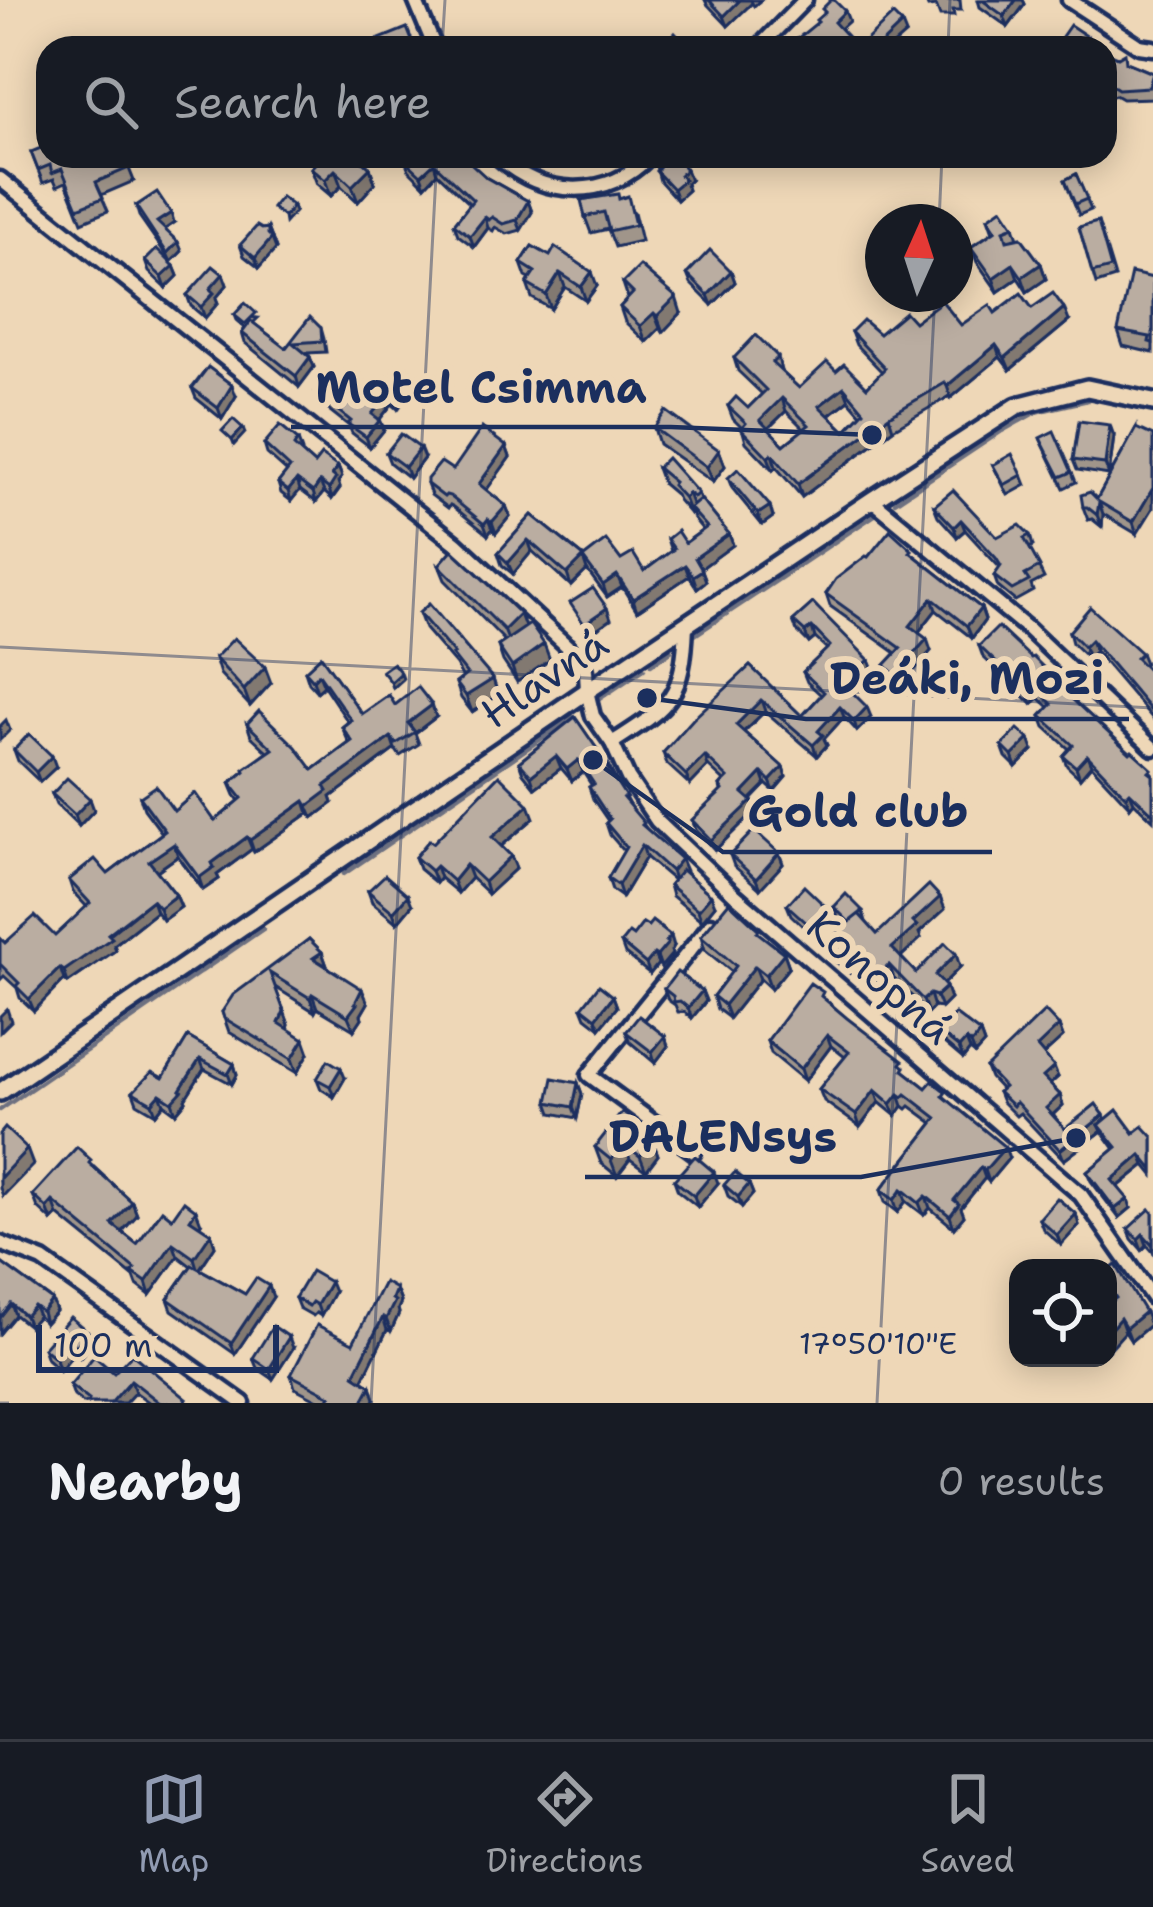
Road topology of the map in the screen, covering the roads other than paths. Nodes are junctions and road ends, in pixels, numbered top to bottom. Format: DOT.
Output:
graph roads {
  1 [pos="415,0"];
  2 [pos="805,0"];
  3 [pos="1069,0"];
  4 [pos="430,36"];
  5 [pos="770,36"];
  6 [pos="1153,48"];
  7 [pos="515,168"];
  8 [pos="639,168"];
  9 [pos="0,179"];
  10 [pos="1153,402"];
  11 [pos="872,500"];
  12 [pos="686,625"];
  13 [pos="587,692"];
  14 [pos="612,743"];
  15 [pos="1153,748"];
  16 [pos="729,903"];
  17 [pos="0,1092"];
  18 [pos="694,1152"];
  19 [pos="0,1243"];
  20 [pos="1153,1298"];
  21 [pos="243,1403"];
  1 -- 4 [label="street"];
  2 -- 5 [label="street"];
  3 -- 6 [label="street"];
  7 -- 8 [label="street"];
  9 -- 13 [label="street, Konopná"];
  10 -- 11 [label="street, Hlavná"];
  11 -- 12 [label="street, Hlavná"];
  11 -- 15 [label="street"];
  12 -- 13 [label="street, Hlavná"];
  12 -- 14 [label="street"];
  13 -- 14 [label="street, Konopná"];
  13 -- 17 [label="street, Hlavná"];
  14 -- 16 [label="street, Konopná"];
  16 -- 18 [label="street"];
  16 -- 20 [label="street, Konopná"];
  19 -- 21 [label="street"];
}
